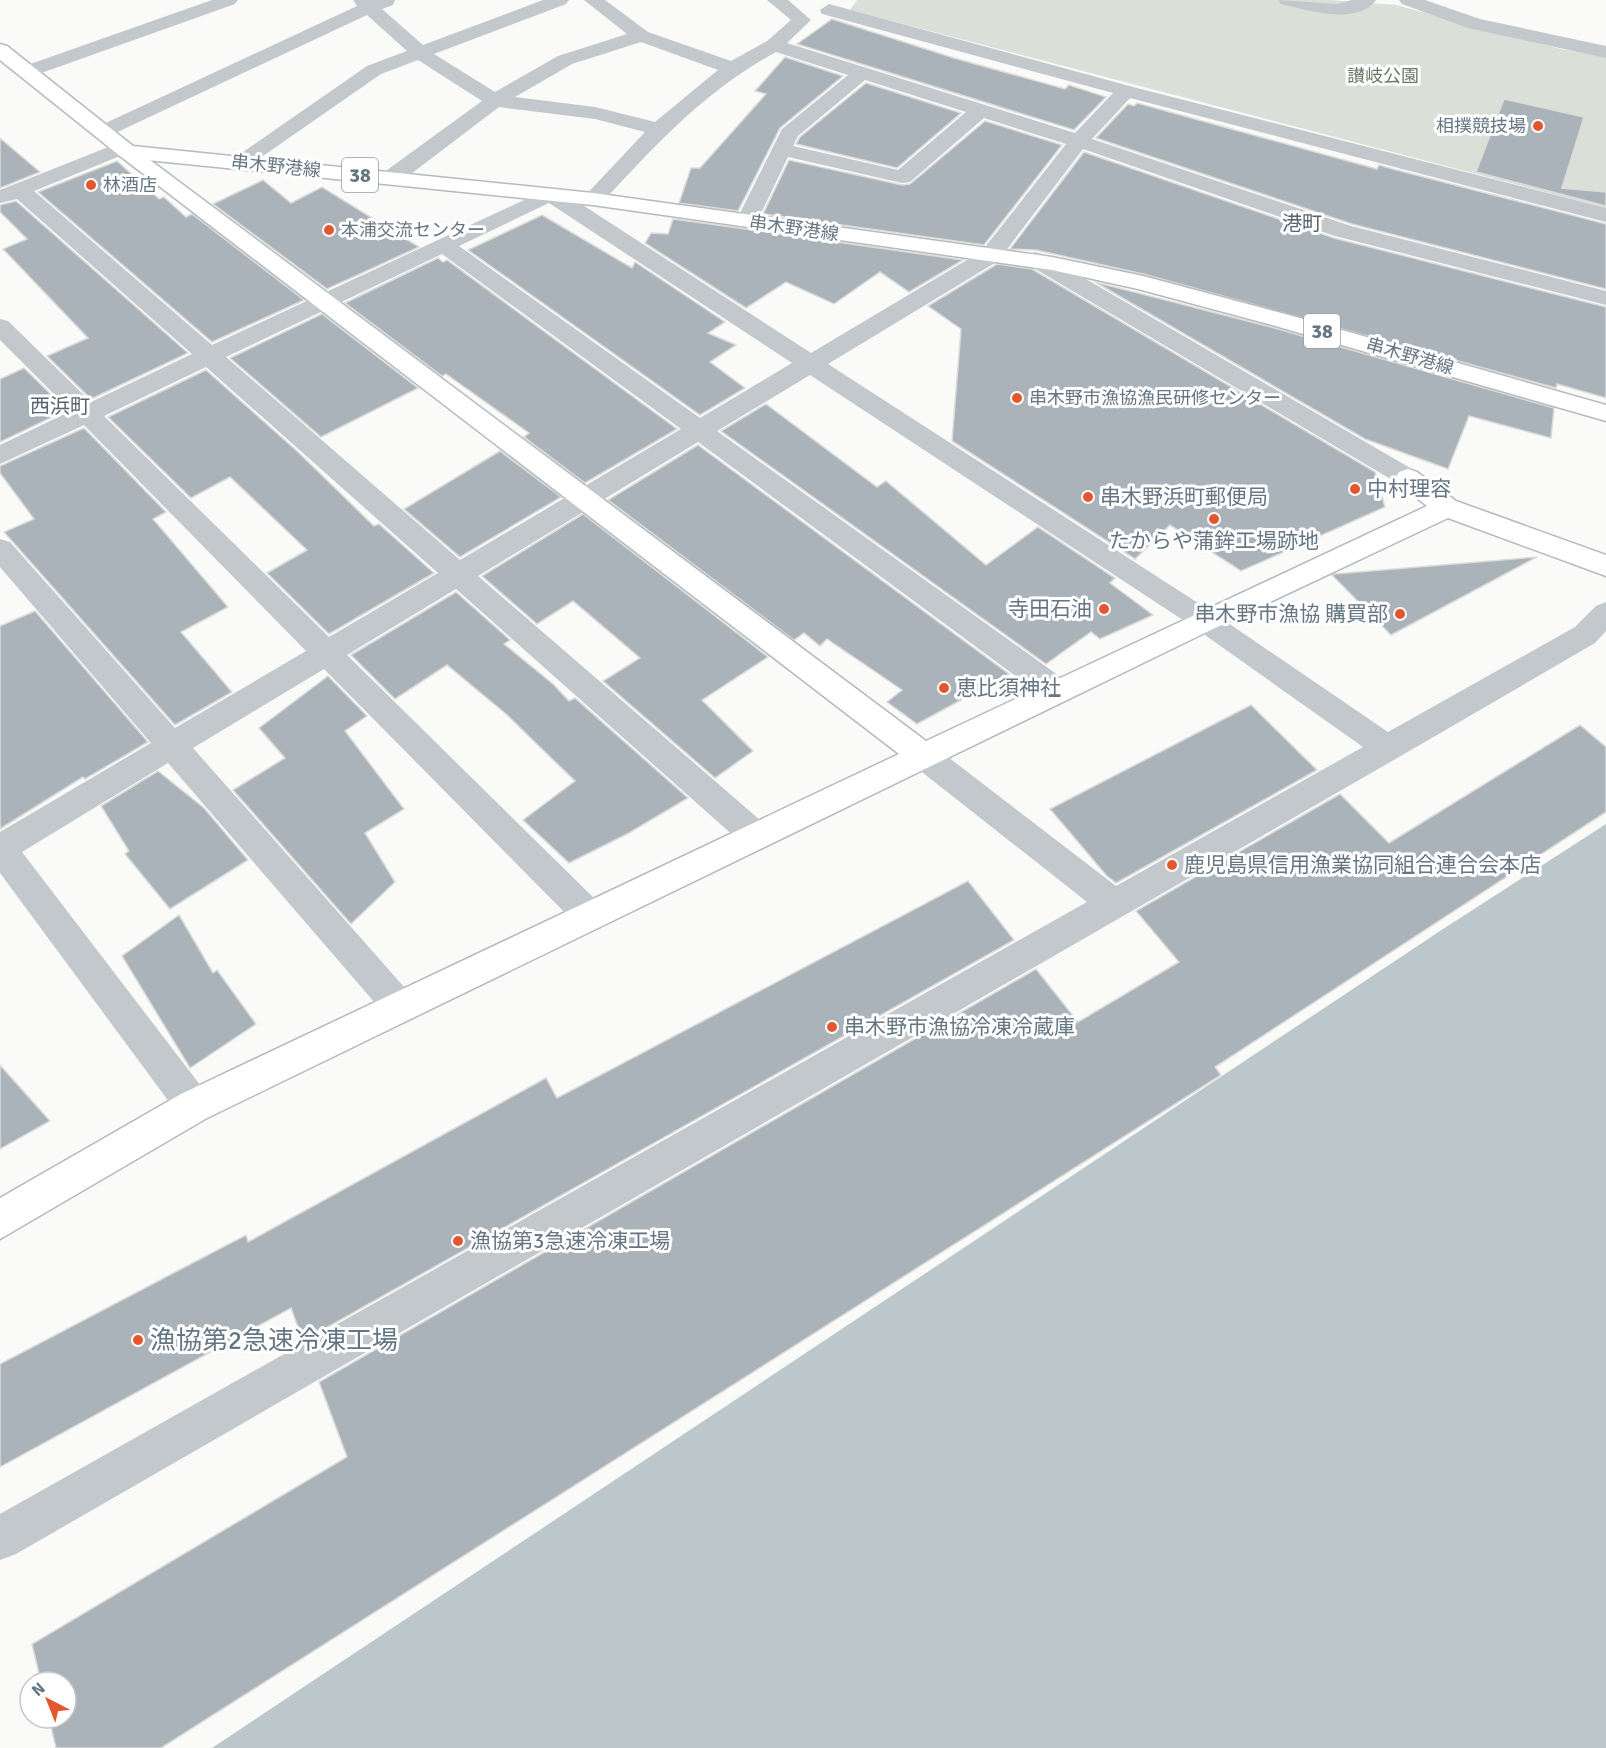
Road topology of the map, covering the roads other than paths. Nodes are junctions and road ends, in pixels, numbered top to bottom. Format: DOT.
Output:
graph roads {
  1 [pos="229,0"];
  2 [pos="391,0"];
  3 [pos="560,0"];
  4 [pos="593,0"];
  5 [pos="776,0"];
  6 [pos="849,0"];
  7 [pos="1287,0"];
  8 [pos="1367,0"];
  9 [pos="1408,0"];
  10 [pos="365,4"];
  11 [pos="829,10"];
  12 [pos="802,20"];
  13 [pos="641,36"];
  14 [pos="774,45"];
  15 [pos="0,50"];
  16 [pos="1606,52"];
  17 [pos="420,53"];
  18 [pos="732,68"];
  19 [pos="26,72"];
  20 [pos="862,73"];
  21 [pos="1126,91"];
  22 [pos="495,101"];
  23 [pos="981,110"];
  24 [pos="659,129"];
  25 [pos="102,132"];
  26 [pos="1079,141"];
  27 [pos="781,149"];
  28 [pos="125,150"];
  29 [pos="240,163"];
  30 [pos="391,178"];
  31 [pos="10,194"];
  32 [pos="550,194"];
  33 [pos="592,199"];
  34 [pos="1606,215"];
  35 [pos="747,221"];
  36 [pos="444,245"];
  37 [pos="990,256"];
  38 [pos="1035,260"];
  39 [pos="1606,298"];
  40 [pos="325,301"];
  41 [pos="0,326"];
  42 [pos="209,356"];
  43 [pos="811,364"];
  44 [pos="1606,413"];
  45 [pos="88,414"];
  46 [pos="700,431"];
  47 [pos="0,455"];
  48 [pos="585,499"];
  49 [pos="1448,508"];
  50 [pos="0,549"];
  51 [pos="1606,566"];
  52 [pos="459,574"];
  53 [pos="1606,613"];
  54 [pos="1205,621"];
  55 [pos="327,653"];
  56 [pos="1058,692"];
  57 [pos="172,746"];
  58 [pos="1388,748"];
  59 [pos="924,756"];
  60 [pos="756,836"];
  61 [pos="0,848"];
  62 [pos="1113,903"];
  63 [pos="590,916"];
  64 [pos="400,1007"];
  65 [pos="194,1106"];
  66 [pos="0,1220"];
  67 [pos="0,1538"];
  1 -- 19 [label="street"];
  2 -- 10 [label="street"];
  3 -- 17 [label="street"];
  4 -- 13 [label="street"];
  5 -- 12 [label="street"];
  6 -- 11 [label="street"];
  7 -- 8 [label="street"];
  9 -- 16 [label="street"];
  10 -- 17 [label="street"];
  10 -- 25 [label="street"];
  11 -- 12 [label="street"];
  11 -- 21 [label="street"];
  12 -- 14 [label="street"];
  13 -- 18 [label="street"];
  13 -- 22 [label="street"];
  14 -- 18 [label="street"];
  14 -- 20 [label="street"];
  15 -- 19 [label="street"];
  17 -- 22 [label="street"];
  17 -- 29 [label="street"];
  18 -- 24 [label="street"];
  19 -- 25 [label="street"];
  20 -- 23 [label="street"];
  20 -- 27 [label="street"];
  21 -- 26 [label="street"];
  21 -- 34 [label="street"];
  22 -- 24 [label="street"];
  22 -- 30 [label="street"];
  23 -- 26 [label="street"];
  23 -- 27 [label="street"];
  24 -- 33 [label="street"];
  25 -- 28 [label="street"];
  26 -- 37 [label="street"];
  26 -- 39 [label="street"];
  27 -- 35 [label="street"];
  28 -- 29 [label="street, 串木野港線 / 38"];
  28 -- 31 [label="street"];
  28 -- 40 [label="street"];
  29 -- 30 [label="street, 串木野港線 / 38"];
  30 -- 32 [label="street, 串木野港線 / 38"];
  31 -- 42 [label="street"];
  32 -- 33 [label="street, 串木野港線 / 38"];
  32 -- 36 [label="street"];
  32 -- 43 [label="street"];
  33 -- 35 [label="street, 串木野港線 / 38"];
  35 -- 37 [label="street, 串木野港線 / 38"];
  36 -- 40 [label="street"];
  36 -- 46 [label="street"];
  37 -- 38 [label="street, 串木野港線 / 38"];
  37 -- 43 [label="street"];
  38 -- 44 [label="street, 串木野港線 / 38"];
  38 -- 49 [label="street"];
  40 -- 42 [label="street"];
  40 -- 48 [label="street"];
  41 -- 45 [label="street"];
  42 -- 45 [label="street"];
  42 -- 52 [label="street"];
  43 -- 46 [label="street"];
  43 -- 54 [label="street"];
  45 -- 47 [label="street"];
  45 -- 55 [label="street"];
  46 -- 48 [label="street"];
  46 -- 56 [label="street"];
  48 -- 52 [label="street"];
  48 -- 59 [label="street"];
  49 -- 51 [label="street"];
  49 -- 54 [label="street"];
  50 -- 57 [label="street"];
  52 -- 55 [label="street"];
  52 -- 60 [label="street"];
  53 -- 58 [label="street"];
  54 -- 56 [label="street"];
  54 -- 58 [label="street"];
  55 -- 57 [label="street"];
  55 -- 63 [label="street"];
  56 -- 59 [label="street"];
  57 -- 61 [label="street"];
  57 -- 64 [label="street"];
  58 -- 62 [label="street"];
  59 -- 60 [label="street"];
  59 -- 62 [label="street"];
  60 -- 63 [label="street"];
  61 -- 65 [label="street"];
  62 -- 67 [label="street"];
  63 -- 64 [label="street"];
  64 -- 65 [label="street"];
  65 -- 66 [label="street"];
}
